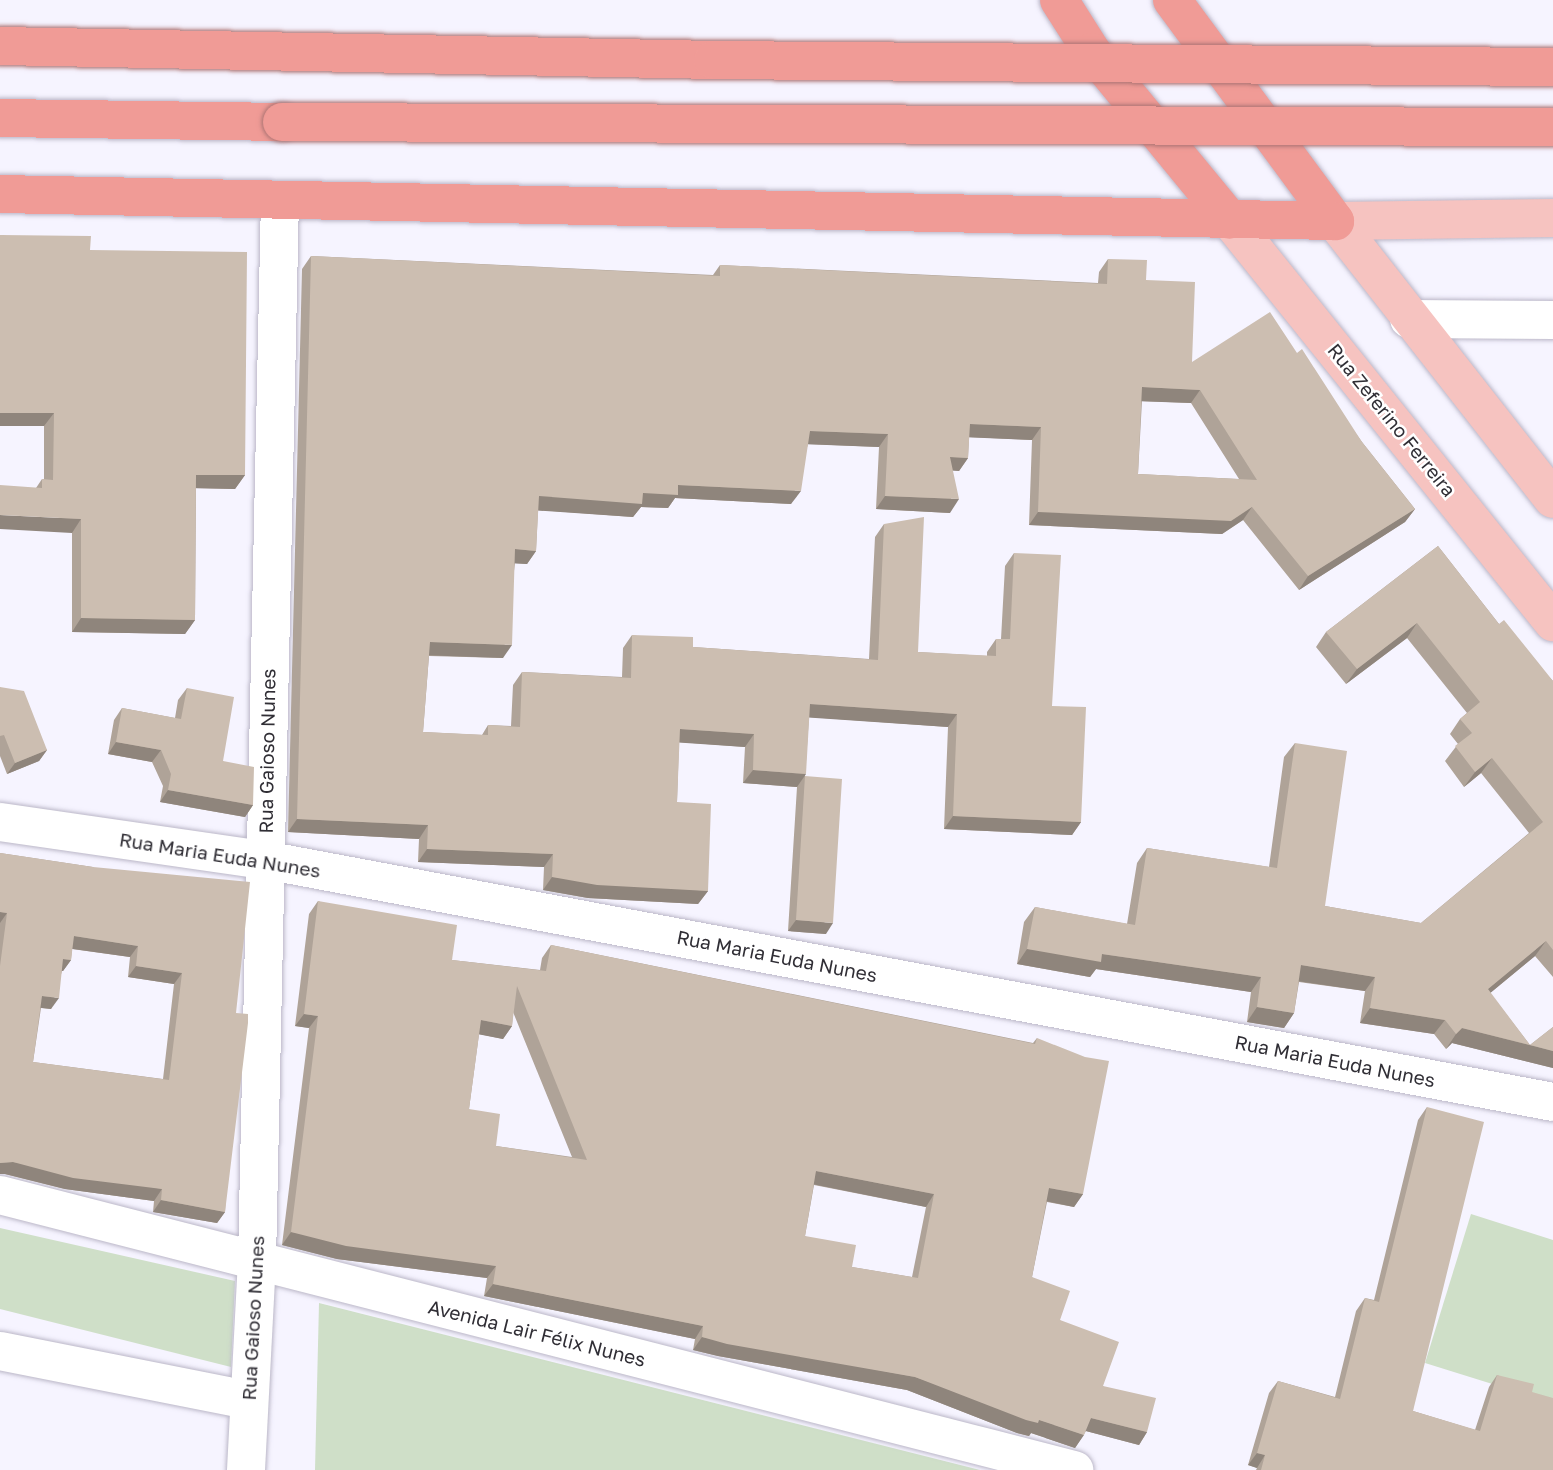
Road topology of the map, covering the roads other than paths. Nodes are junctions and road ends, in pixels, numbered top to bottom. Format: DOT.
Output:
graph roads {
  1 [pos="1059,0"];
  2 [pos="1172,0"];
  3 [pos="0,46"];
  4 [pos="1553,67"];
  5 [pos="0,118"];
  6 [pos="1553,127"];
  7 [pos="0,194"];
  8 [pos="280,200"];
  9 [pos="1553,218"];
  10 [pos="1230,220"];
  11 [pos="1335,220"];
  12 [pos="1409,319"];
  13 [pos="1553,320"];
  14 [pos="1553,499"];
  15 [pos="1553,622"];
  16 [pos="0,822"];
  17 [pos="265,860"];
  18 [pos="1553,1102"];
  19 [pos="0,1195"];
  20 [pos="257,1261"];
  21 [pos="0,1351"];
  22 [pos="248,1400"];
  23 [pos="246,1470"];
  24 [pos="1074,1470"];
  1 -- 10 [label="highway"];
  2 -- 11 [label="highway"];
  3 -- 4 [label="highway, bridge"];
  5 -- 6 [label="highway, bridge"];
  7 -- 8 [label="highway"];
  8 -- 10 [label="highway"];
  8 -- 17 [label="street, Rua Gaioso Nunes"];
  9 -- 11 [label="main road"];
  10 -- 11 [label="highway"];
  10 -- 15 [label="main road, Rua Zeferino Ferreira"];
  11 -- 12 [label="main road"];
  12 -- 13 [label="street"];
  12 -- 14 [label="main road"];
  16 -- 17 [label="street, Rua Maria Euda Nunes"];
  17 -- 18 [label="street, Rua Maria Euda Nunes"];
  17 -- 20 [label="street, Rua Gaioso Nunes"];
  19 -- 20 [label="street, Avenida Lair Félix Nunes"];
  20 -- 22 [label="street, Rua Gaioso Nunes"];
  20 -- 24 [label="street, Avenida Lair Félix Nunes"];
  21 -- 22 [label="street"];
  22 -- 23 [label="street, Rua Gaioso Nunes"];
}
